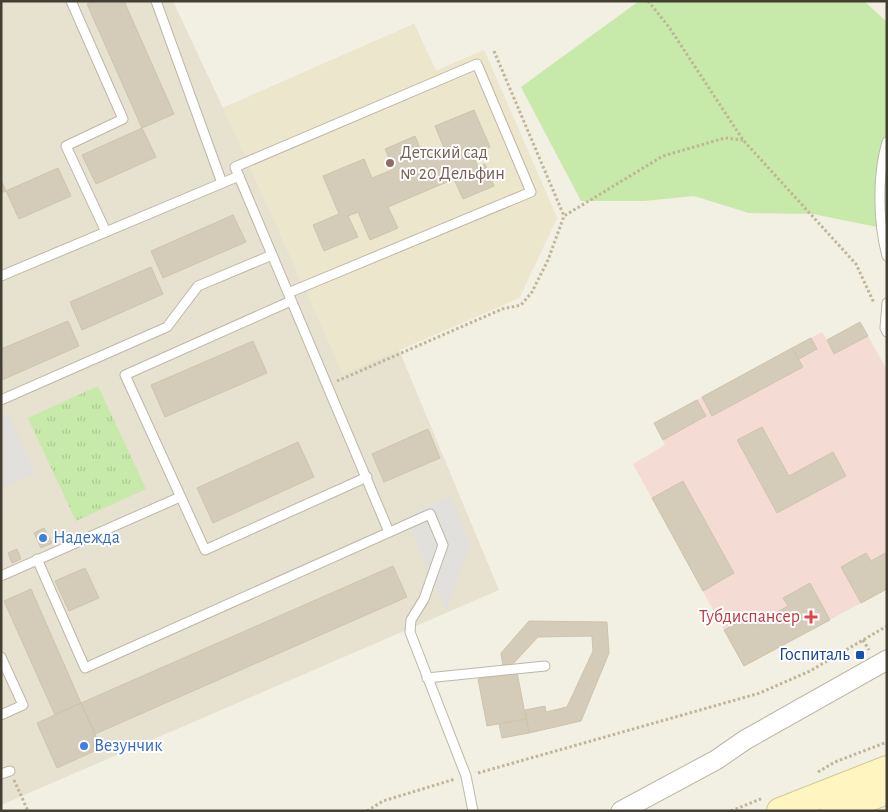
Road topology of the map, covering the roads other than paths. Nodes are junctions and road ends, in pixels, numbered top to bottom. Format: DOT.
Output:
graph roads {
  1 [pos="71,1"];
  2 [pos="156,1"];
  3 [pos="887,142"];
  4 [pos="239,176"];
  5 [pos="222,183"];
  6 [pos="106,232"];
  7 [pos="272,254"];
  8 [pos="887,256"];
  9 [pos="1,276"];
  10 [pos="289,297"];
  11 [pos="887,303"];
  12 [pos="886,330"];
  13 [pos="1,400"];
  14 [pos="367,477"];
  15 [pos="180,497"];
  16 [pos="389,532"];
  17 [pos="37,559"];
  18 [pos="1,576"];
  19 [pos="1,658"];
  20 [pos="887,660"];
  21 [pos="545,666"];
  22 [pos="427,678"];
  23 [pos="1,715"];
  24 [pos="887,769"];
  25 [pos="887,791"];
  26 [pos="473,811"];
  27 [pos="621,811"];
  28 [pos="780,811"];
  29 [pos="834,811"];
  1 -- 6 [label="lane"];
  2 -- 5 [label="lane"];
  3 -- 8 [label="lane"];
  4 -- 5 [label="lane"];
  4 -- 7 [label="lane"];
  4 -- 10 [label="lane"];
  5 -- 6 [label="lane"];
  6 -- 9 [label="lane"];
  7 -- 10 [label="lane"];
  7 -- 13 [label="lane"];
  10 -- 14 [label="lane"];
  10 -- 15 [label="lane"];
  11 -- 12 [label="lane"];
  14 -- 15 [label="lane"];
  14 -- 16 [label="lane"];
  15 -- 17 [label="lane"];
  16 -- 17 [label="lane"];
  16 -- 22 [label="lane"];
  17 -- 18 [label="lane"];
  19 -- 23 [label="lane"];
  20 -- 27 [label="street"];
  21 -- 22 [label="lane"];
  22 -- 26 [label="lane"];
  24 -- 28 [label="main road"];
  25 -- 29 [label="main road"];
}
